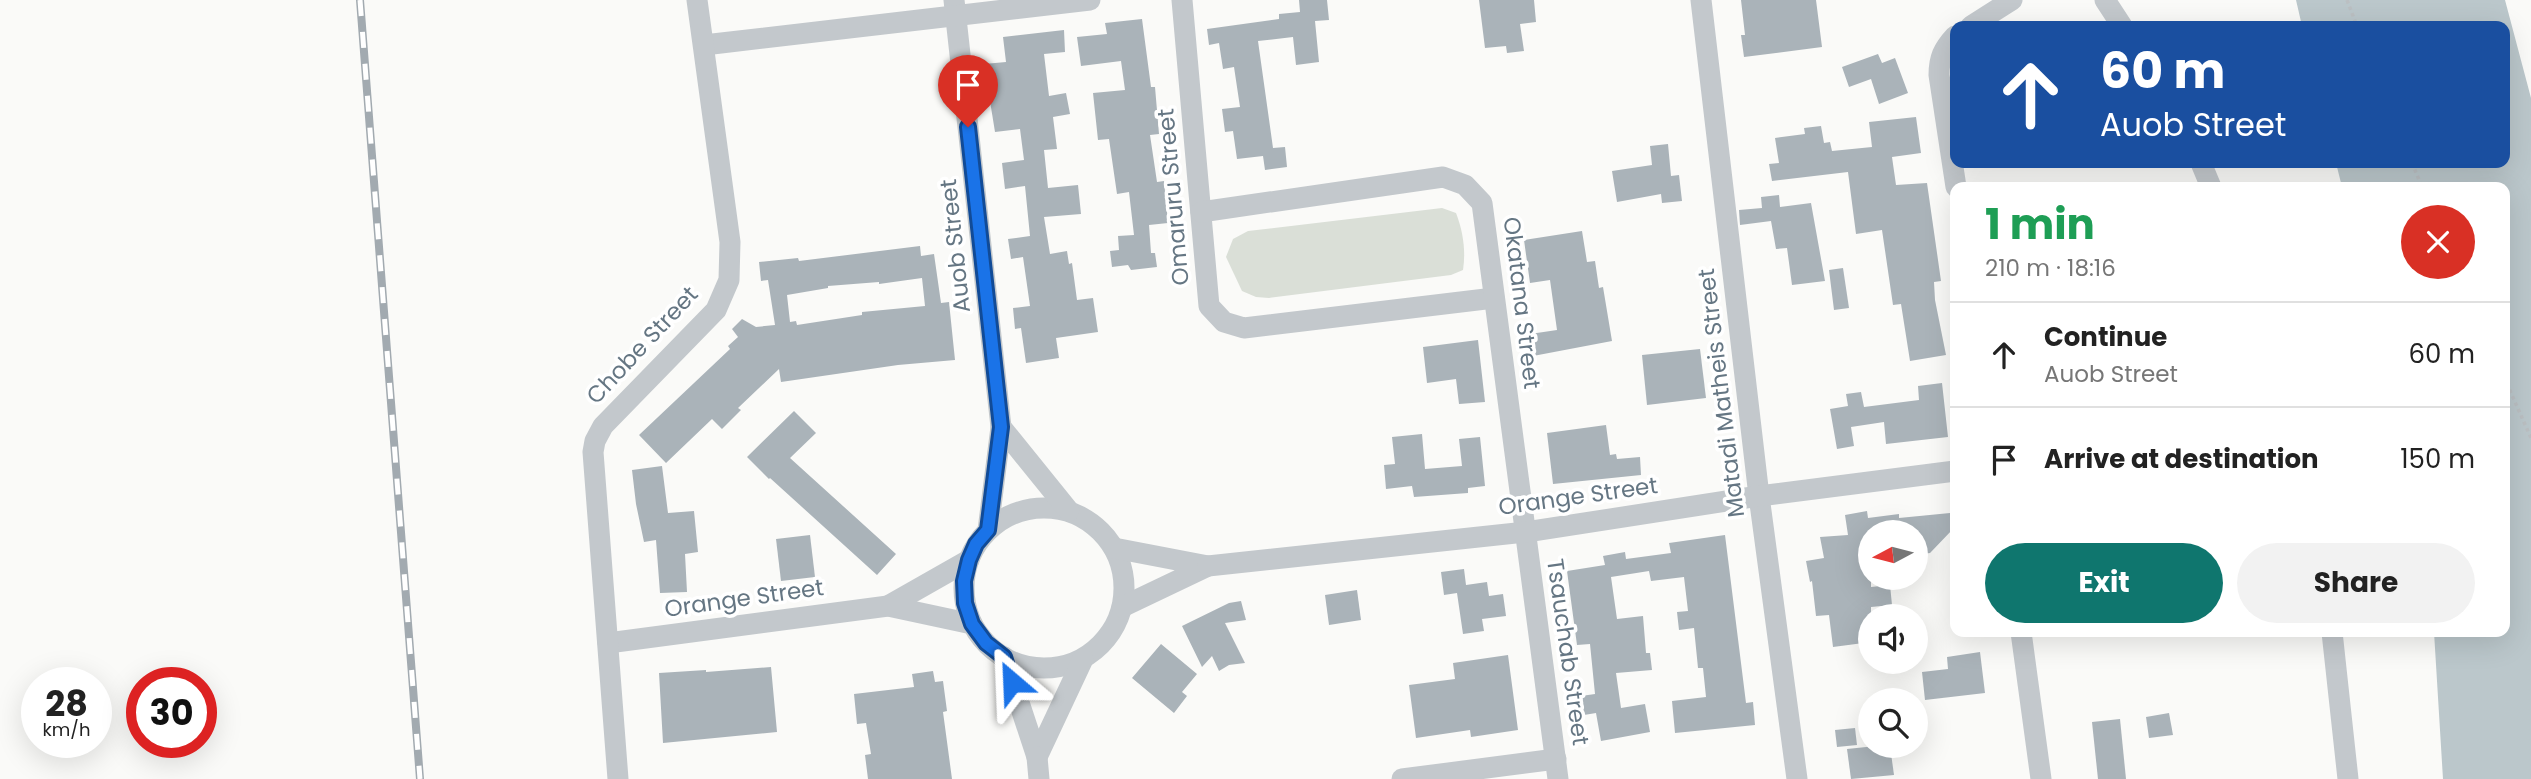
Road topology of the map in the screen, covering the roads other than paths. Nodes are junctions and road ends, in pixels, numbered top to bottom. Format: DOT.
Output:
graph roads {
  1 [pos="697,0"];
  2 [pos="1090,0"];
  3 [pos="1182,0"];
  4 [pos="1701,0"];
  5 [pos="2012,0"];
  6 [pos="2105,0"];
  7 [pos="955,9"];
  8 [pos="1979,21"];
  9 [pos="2119,21"];
  10 [pos="1950,41"];
  11 [pos="704,45"];
  12 [pos="1950,147"];
  13 [pos="1201,212"];
  14 [pos="1494,298"];
  15 [pos="1001,427"];
  16 [pos="1950,472"];
  17 [pos="1759,496"];
  18 [pos="1069,511"];
  19 [pos="988,530"];
  20 [pos="1525,532"];
  21 [pos="1114,548"];
  22 [pos="969,560"];
  23 [pos="1208,566"];
  24 [pos="888,606"];
  25 [pos="1122,607"];
  26 [pos="972,624"];
  27 [pos="2022,637"];
  28 [pos="2333,637"];
  29 [pos="608,643"];
  30 [pos="1004,657"];
  31 [pos="1083,659"];
  32 [pos="1037,757"];
  33 [pos="1557,769"];
  34 [pos="618,779"];
  35 [pos="1039,779"];
  36 [pos="1402,779"];
  37 [pos="1797,779"];
  38 [pos="2041,779"];
  39 [pos="2348,779"];
  1 -- 11 [label="street, Chobe Street"];
  2 -- 7 [label="street"];
  3 -- 13 [label="street, Omaruru Street"];
  4 -- 17 [label="street, Matadi Matheis Street"];
  5 -- 8 [label="street"];
  6 -- 9 [label="street"];
  7 -- 11 [label="street"];
  7 -- 15 [label="street, Auob Street"];
  10 -- 12 [label="street"];
  11 -- 29 [label="street, Chobe Street"];
  13 -- 14 [label="street, Okatana Street"];
  13 -- 14 [label="street, Omaruru Street"];
  14 -- 20 [label="street, Okatana Street"];
  15 -- 18 [label="street"];
  15 -- 19 [label="street, Auob Street"];
  16 -- 17 [label="street, Orange Street"];
  17 -- 20 [label="street, Orange Street"];
  17 -- 37 [label="street, Matadi Matheis Street"];
  18 -- 19 [label="street"];
  18 -- 21 [label="street"];
  19 -- 22 [label="street"];
  20 -- 23 [label="street, Orange Street"];
  20 -- 33 [label="street, Tsauchab Street"];
  21 -- 23 [label="street, Orange Street"];
  21 -- 25 [label="street"];
  22 -- 24 [label="street, Orange Street"];
  22 -- 26 [label="street"];
  23 -- 25 [label="street, Orange Street"];
  24 -- 26 [label="street, Orange Street"];
  24 -- 29 [label="street, Orange Street"];
  25 -- 31 [label="street"];
  26 -- 30 [label="street"];
  27 -- 38 [label="street"];
  28 -- 39 [label="street"];
  29 -- 34 [label="street, Chobe Street"];
  30 -- 31 [label="street"];
  30 -- 32 [label="street"];
  31 -- 32 [label="street"];
  32 -- 35 [label="street"];
  33 -- 36 [label="street"];
}
